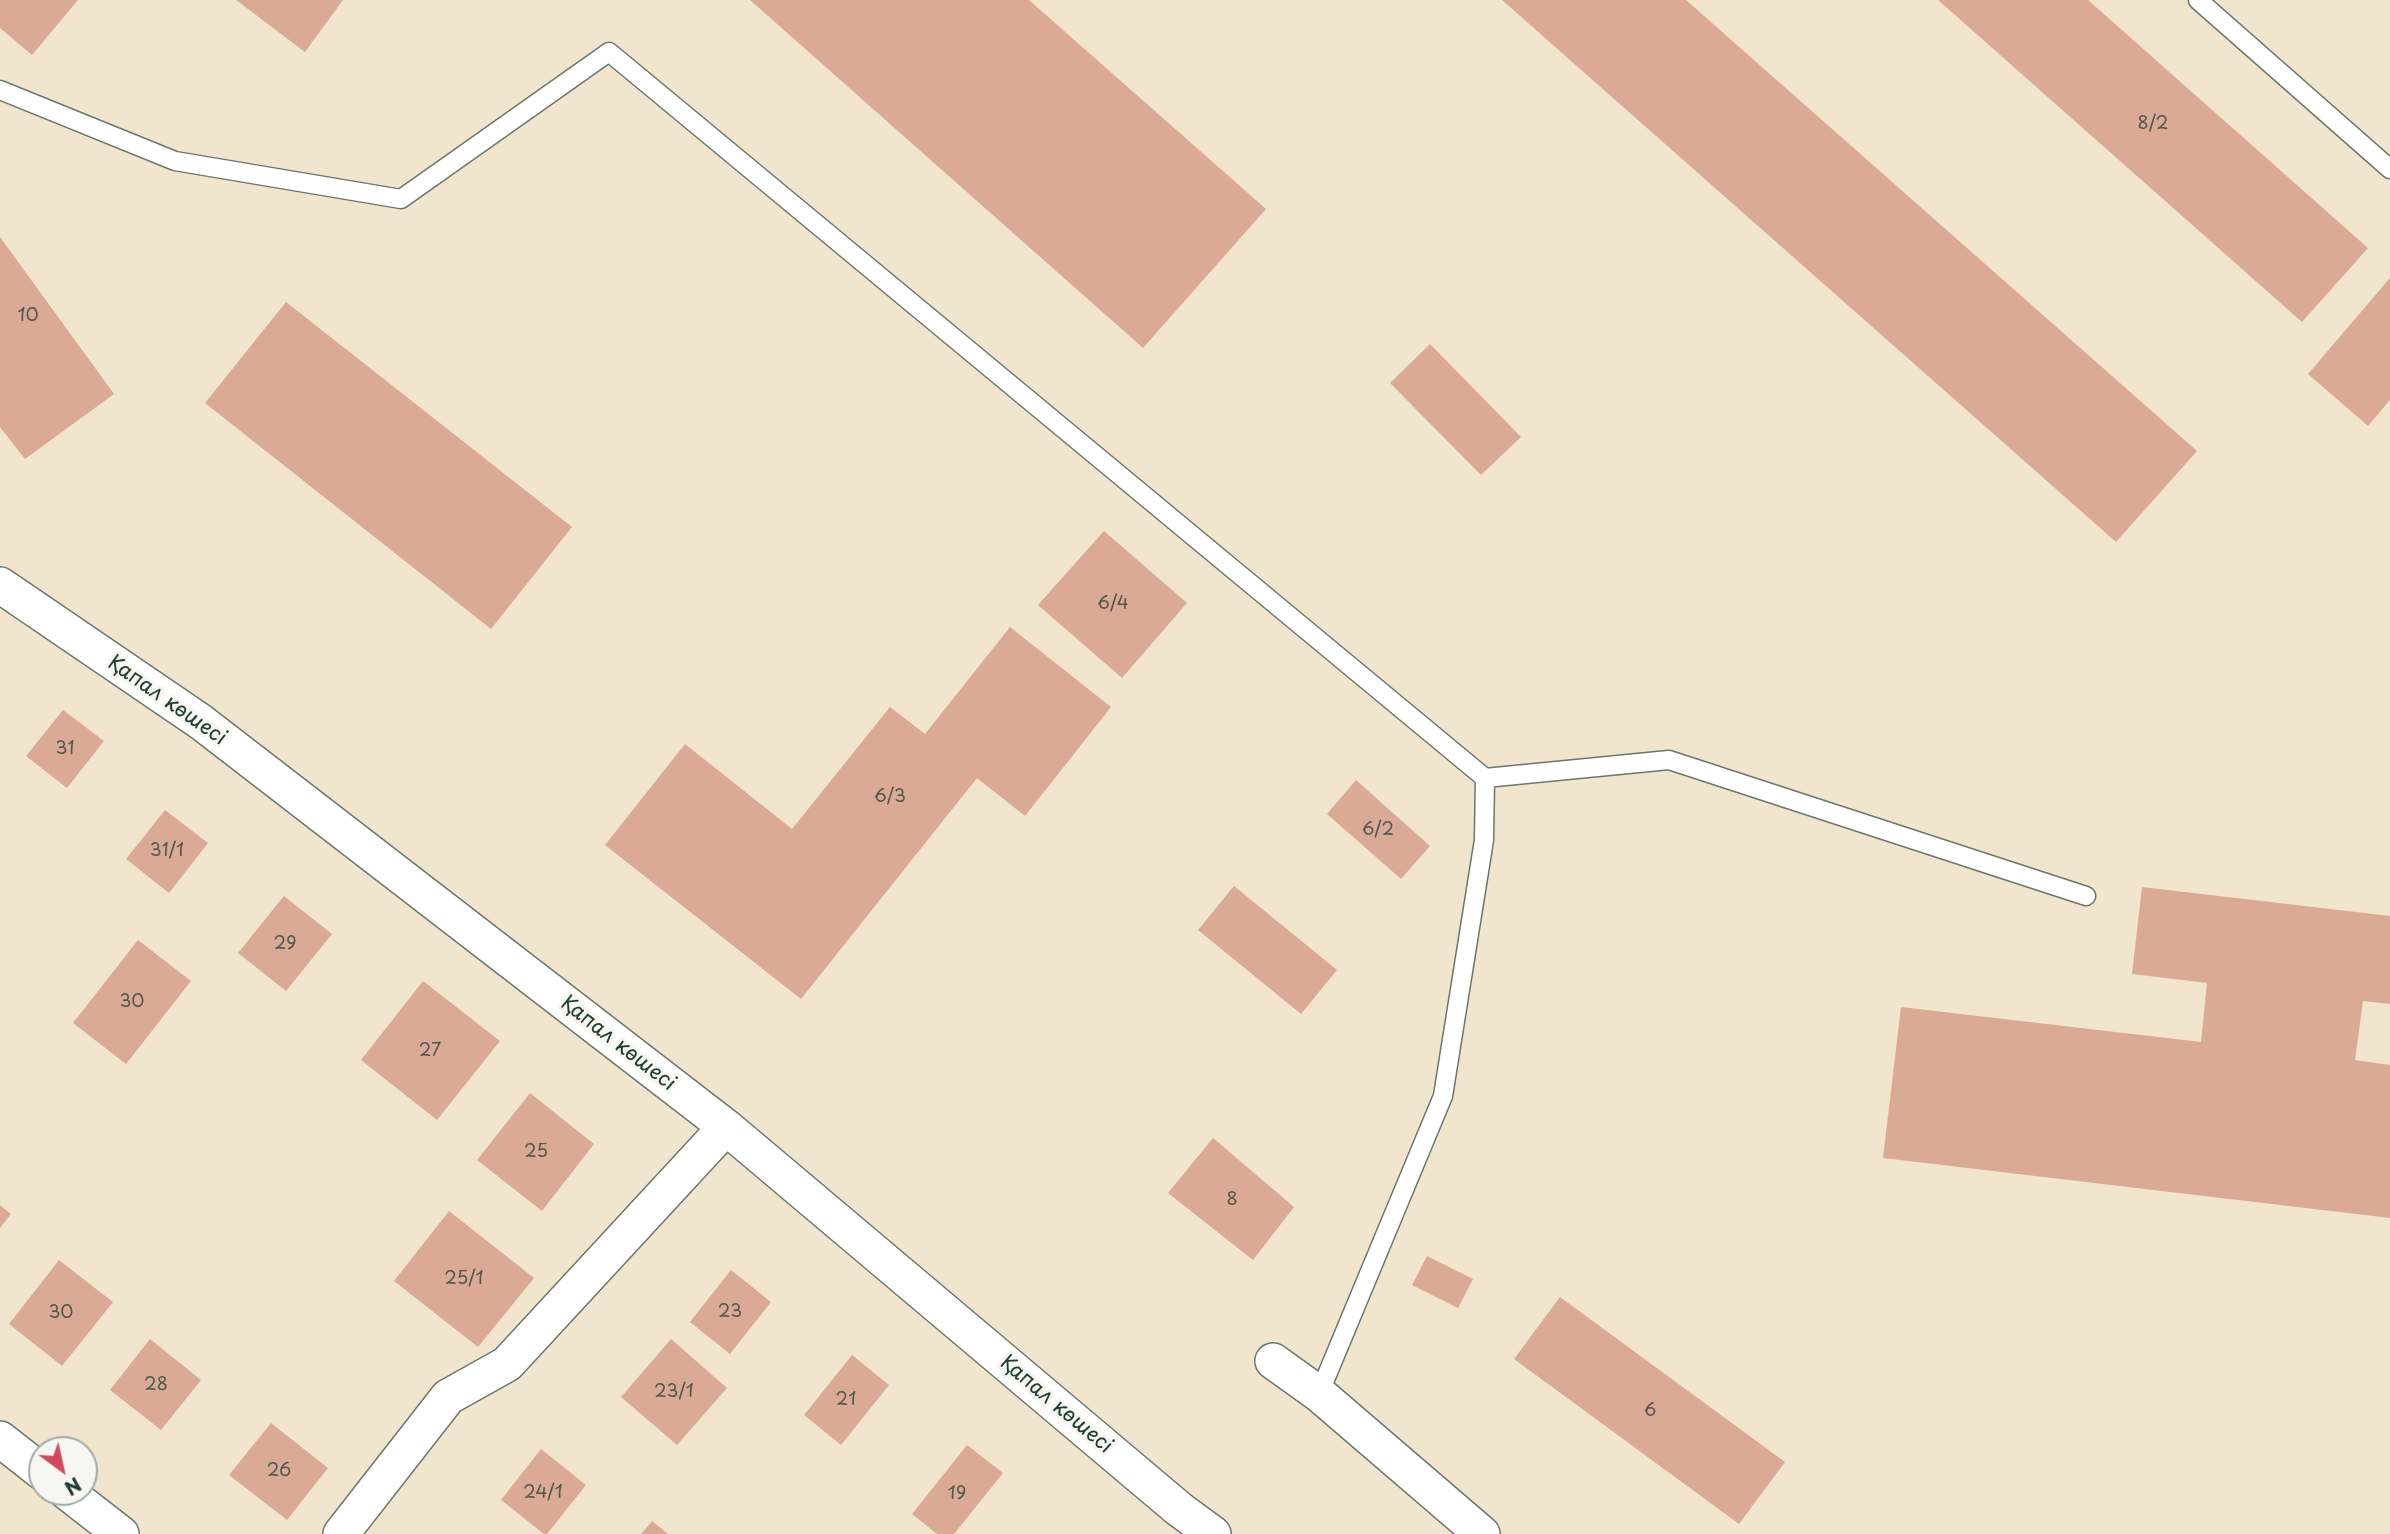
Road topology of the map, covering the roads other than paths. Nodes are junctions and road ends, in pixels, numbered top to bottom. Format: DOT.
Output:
graph roads {
  1 [pos="2198,0"];
  2 [pos="0,90"];
  3 [pos="2390,169"];
  4 [pos="0,585"];
  5 [pos="1485,778"];
  6 [pos="2086,896"];
  7 [pos="726,1127"];
  8 [pos="1273,1361"];
  9 [pos="1319,1394"];
  10 [pos="0,1439"];
  11 [pos="28,1461"];
  12 [pos="85,1506"];
  13 [pos="121,1534"];
  14 [pos="341,1534"];
  15 [pos="1213,1534"];
  16 [pos="1482,1534"];
  1 -- 3 [label="lane"];
  2 -- 5 [label="lane"];
  4 -- 7 [label="street, Қапал көшесі"];
  5 -- 6 [label="lane"];
  5 -- 9 [label="lane"];
  7 -- 14 [label="street"];
  7 -- 15 [label="street, Қапал көшесі"];
  8 -- 9 [label="street"];
  9 -- 16 [label="street"];
  10 -- 11 [label="street"];
  12 -- 13 [label="street"];
}
